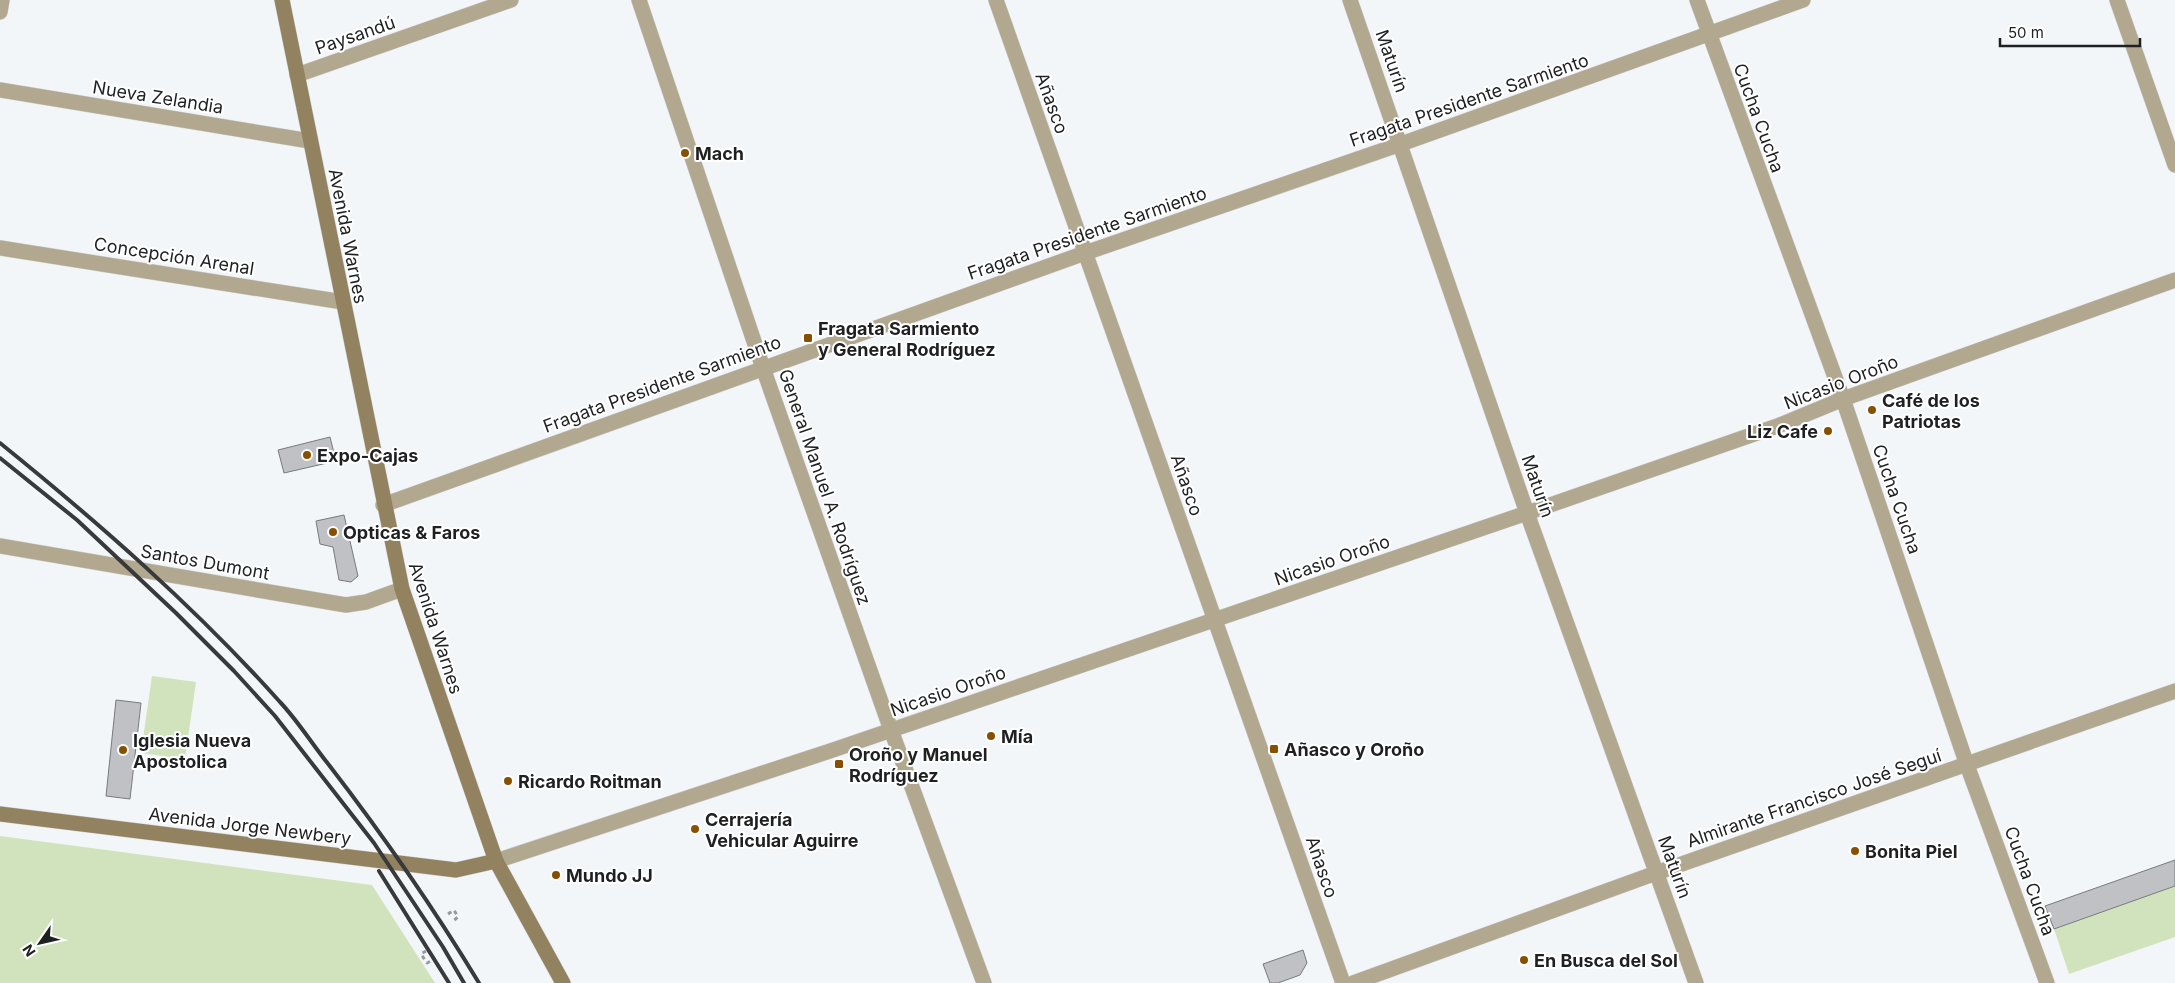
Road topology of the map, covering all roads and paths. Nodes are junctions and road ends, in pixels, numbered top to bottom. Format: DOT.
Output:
graph roads {
  1 [pos="2,0"];
  2 [pos="282,0"];
  3 [pos="511,0"];
  4 [pos="640,0"];
  5 [pos="996,0"];
  6 [pos="1350,0"];
  7 [pos="1696,0"];
  8 [pos="1803,0"];
  9 [pos="2117,0"];
  10 [pos="0,12"];
  11 [pos="1709,35"];
  12 [pos="297,75"];
  13 [pos="0,90"];
  14 [pos="310,141"];
  15 [pos="1401,144"];
  16 [pos="2175,165"];
  17 [pos="0,248"];
  18 [pos="1086,253"];
  19 [pos="2175,280"];
  20 [pos="343,302"];
  21 [pos="763,368"];
  22 [pos="1842,400"];
  23 [pos="383,505"];
  24 [pos="1527,512"];
  25 [pos="0,546"];
  26 [pos="402,589"];
  27 [pos="1215,620"];
  28 [pos="2175,691"];
  29 [pos="891,730"];
  30 [pos="1967,765"];
  31 [pos="0,814"];
  32 [pos="496,861"];
  33 [pos="1656,872"];
  34 [pos="448,914"];
  35 [pos="452,922"];
  36 [pos="426,951"];
  37 [pos="431,961"];
  38 [pos="562,983"];
  39 [pos="984,983"];
  40 [pos="1343,983"];
  41 [pos="1353,983"];
  42 [pos="1696,983"];
  43 [pos="2047,983"];
  1 -- 10 [label="street"];
  2 -- 12 [label="main road, Avenida Warnes"];
  3 -- 12 [label="street, Paysandú"];
  4 -- 21 [label="street, General Manuel A. Rodríguez"];
  5 -- 18 [label="street, Añasco"];
  6 -- 15 [label="street, Maturín"];
  7 -- 11 [label="street, Cucha Cucha"];
  8 -- 11 [label="street, Fragata Presidente Sarmiento"];
  9 -- 16 [label="street"];
  11 -- 15 [label="street, Fragata Presidente Sarmiento"];
  11 -- 22 [label="street, Cucha Cucha"];
  12 -- 14 [label="main road, Avenida Warnes"];
  13 -- 14 [label="street, Nueva Zelandia"];
  14 -- 20 [label="main road, Avenida Warnes"];
  15 -- 18 [label="street, Fragata Presidente Sarmiento"];
  15 -- 24 [label="street, Maturín"];
  17 -- 20 [label="street, Concepción Arenal"];
  18 -- 21 [label="street, Fragata Presidente Sarmiento"];
  18 -- 27 [label="street, Añasco"];
  19 -- 22 [label="street, Nicasio Oroño"];
  20 -- 23 [label="main road, Avenida Warnes"];
  21 -- 23 [label="street, Fragata Presidente Sarmiento"];
  21 -- 29 [label="street, General Manuel A. Rodríguez"];
  22 -- 24 [label="street, Nicasio Oroño"];
  22 -- 30 [label="street, Cucha Cucha"];
  23 -- 26 [label="main road, Avenida Warnes"];
  24 -- 27 [label="street, Nicasio Oroño"];
  24 -- 33 [label="street, Maturín"];
  25 -- 26 [label="street, Santos Dumont"];
  26 -- 32 [label="main road, Avenida Warnes"];
  27 -- 29 [label="street, Nicasio Oroño"];
  27 -- 40 [label="street, Añasco"];
  28 -- 30 [label="street, Almirante Francisco José Seguí"];
  29 -- 32 [label="street, Nicasio Oroño"];
  29 -- 39 [label="street, General Manuel A. Rodríguez"];
  30 -- 33 [label="street, Almirante Francisco José Seguí"];
  30 -- 43 [label="street, Cucha Cucha"];
  31 -- 32 [label="main road, Avenida Jorge Newbery"];
  32 -- 38 [label="main road, Avenida Warnes"];
  33 -- 41 [label="street, Almirante Francisco José Seguí"];
  33 -- 42 [label="street, Maturín"];
  34 -- 35 [label="path"];
  36 -- 37 [label="path"];
}
